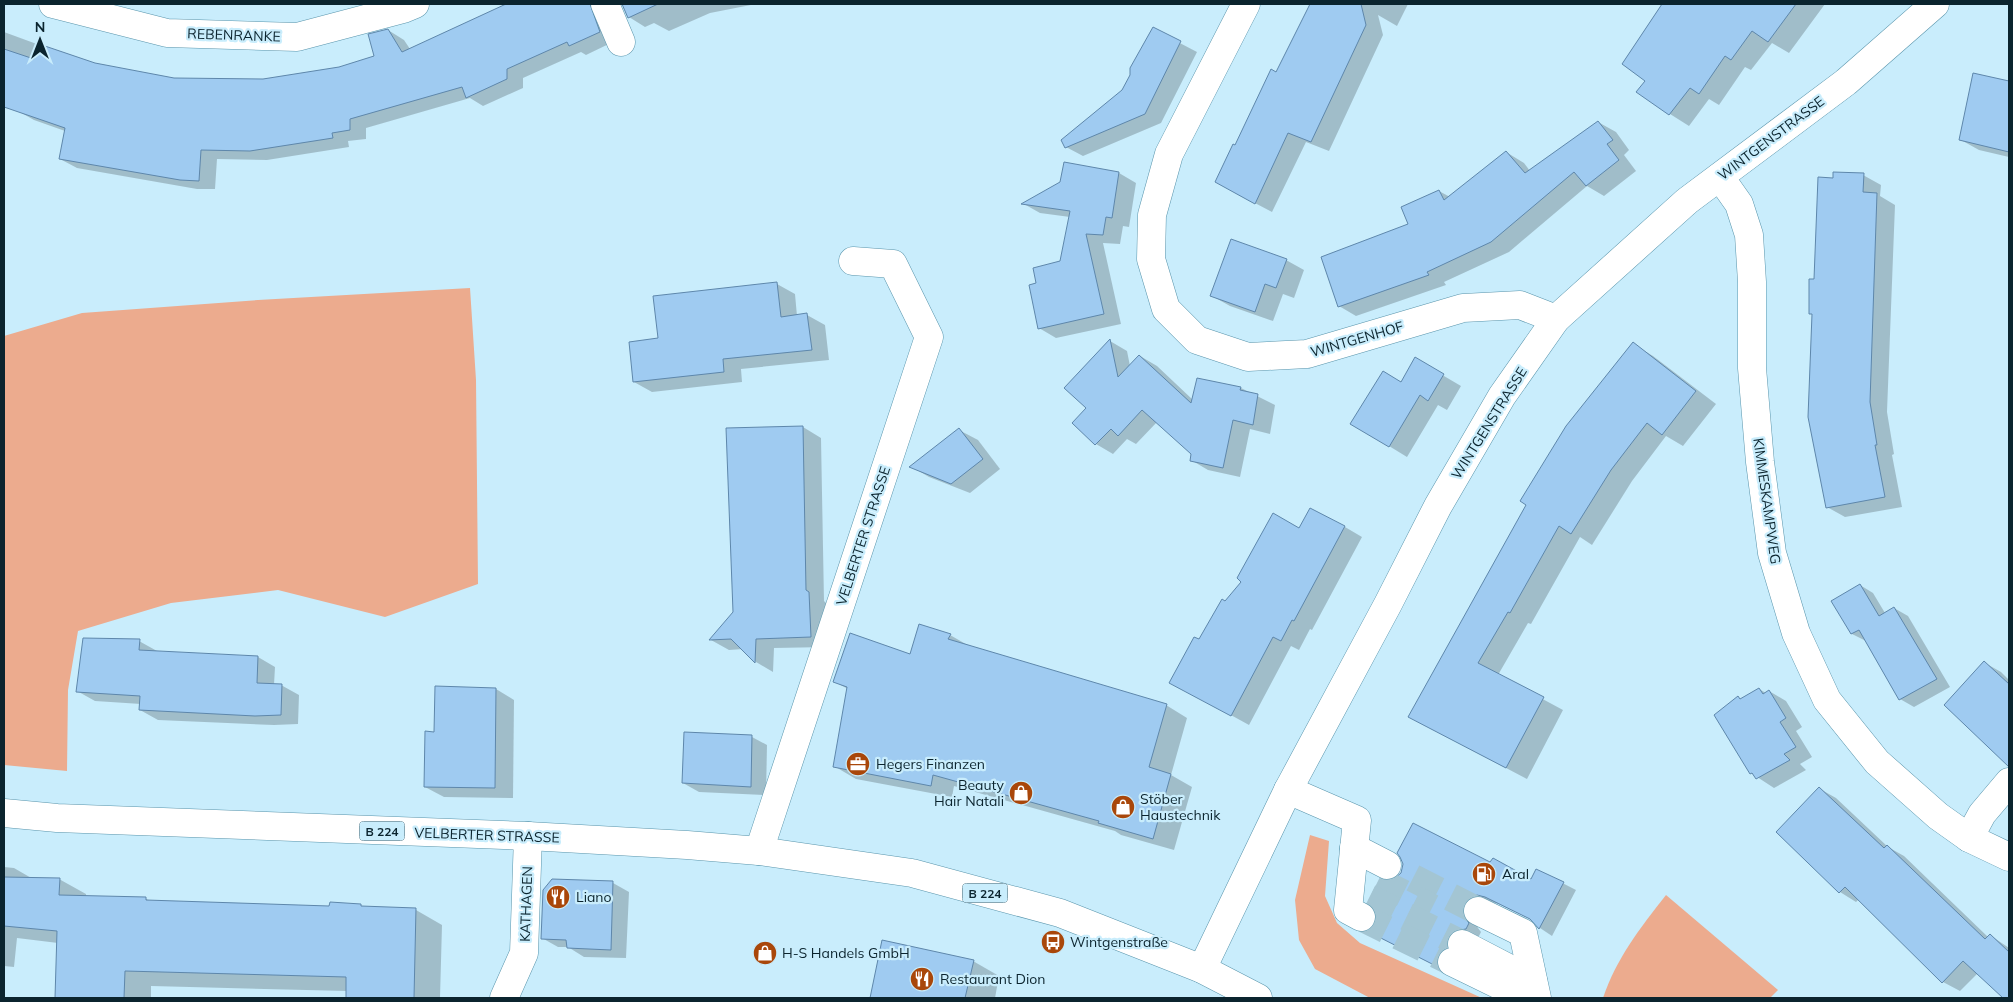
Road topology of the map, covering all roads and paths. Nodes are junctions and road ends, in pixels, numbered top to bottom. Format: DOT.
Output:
graph roads {
  1 [pos="53,4"];
  2 [pos="414,4"];
  3 [pos="605,4"];
  4 [pos="1246,4"];
  5 [pos="1935,4"];
  6 [pos="621,42"];
  7 [pos="1720,177"];
  8 [pos="853,261"];
  9 [pos="1556,319"];
  10 [pos="2009,782"];
  11 [pos="1288,790"];
  12 [pos="4,813"];
  13 [pos="528,836"];
  14 [pos="1969,838"];
  15 [pos="759,851"];
  16 [pos="2009,857"];
  17 [pos="1364,881"];
  18 [pos="1202,969"];
  19 [pos="1531,984"];
  20 [pos="504,998"];
  21 [pos="1258,998"];
  1 -- 2 [label="street, REBENRANKE"];
  3 -- 6 [label="street"];
  4 -- 9 [label="street, WINTGENHOF"];
  5 -- 7 [label="street, WINTGENSTRASSE"];
  7 -- 9 [label="street, WINTGENSTRASSE"];
  7 -- 14 [label="street, KIMMESKAMPWEG"];
  8 -- 15 [label="street, VELBERTER STRASSE"];
  9 -- 11 [label="street, WINTGENSTRASSE"];
  10 -- 14 [label="street"];
  11 -- 17 [label="street"];
  11 -- 18 [label="street, WINTGENSTRASSE"];
  12 -- 13 [label="street, VELBERTER STRASSE / B 224"];
  13 -- 15 [label="street, VELBERTER STRASSE / B 224"];
  13 -- 20 [label="street, KATHAGEN"];
  14 -- 16 [label="street, KIMMESKAMPWEG"];
  15 -- 18 [label="street, VELBERTER STRASSE / B 224"];
  18 -- 21 [label="street, B 224"];
  19 -- 19 [label="street"];
}
